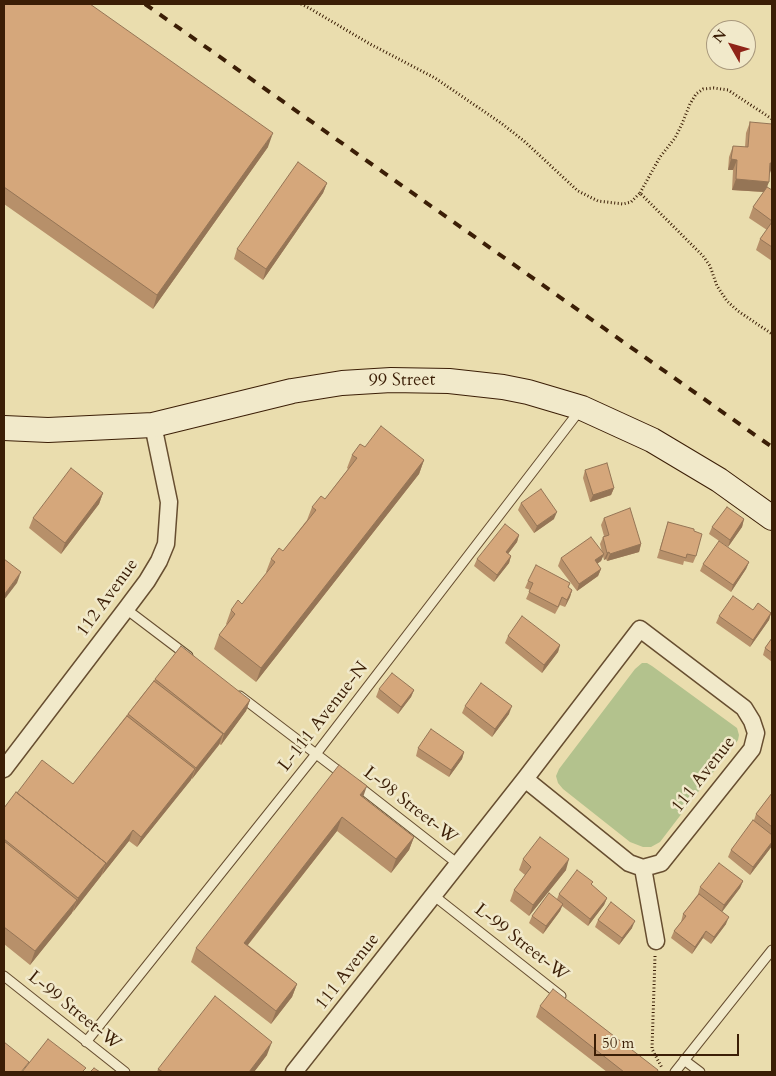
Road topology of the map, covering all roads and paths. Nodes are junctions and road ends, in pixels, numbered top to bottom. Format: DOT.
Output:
graph roads {
  1 [pos="301,4"];
  2 [pos="772,119"];
  3 [pos="640,193"];
  4 [pos="772,334"];
  5 [pos="582,408"];
  6 [pos="153,425"];
  7 [pos="4,428"];
  8 [pos="772,518"];
  9 [pos="126,609"];
  10 [pos="198,663"];
  11 [pos="229,687"];
  12 [pos="316,754"];
  13 [pos="4,769"];
  14 [pos="525,779"];
  15 [pos="458,864"];
  16 [pos="642,868"];
  17 [pos="434,895"];
  18 [pos="656,941"];
  19 [pos="772,950"];
  20 [pos="4,976"];
  21 [pos="565,999"];
  22 [pos="86,1042"];
  23 [pos="684,1060"];
  24 [pos="125,1072"];
  25 [pos="294,1072"];
  26 [pos="664,1072"];
  27 [pos="675,1072"];
  28 [pos="700,1072"];
  1 -- 3 [label="path"];
  2 -- 3 [label="path"];
  3 -- 4 [label="path"];
  5 -- 6 [label="main road, 99 Street"];
  5 -- 8 [label="main road, 99 Street"];
  5 -- 12 [label="lane, L-111 Avenue-N"];
  6 -- 7 [label="main road, 99 Street"];
  6 -- 9 [label="street, 112 Avenue"];
  9 -- 10 [label="lane"];
  9 -- 13 [label="street, 112 Avenue"];
  11 -- 12 [label="lane, L-98 Street-W"];
  12 -- 15 [label="lane, L-98 Street-W"];
  12 -- 22 [label="lane, L-111 Avenue-N"];
  14 -- 15 [label="street, 111 Avenue"];
  14 -- 16 [label="street"];
  14 -- 16 [label="street, 111 Avenue"];
  15 -- 17 [label="street, 111 Avenue"];
  16 -- 18 [label="street"];
  17 -- 21 [label="lane, L-99 Street-W"];
  17 -- 25 [label="street, 111 Avenue"];
  18 -- 26 [label="path"];
  19 -- 23 [label="lane"];
  20 -- 22 [label="lane, L-99 Street-W"];
  22 -- 24 [label="lane, L-99 Street-W"];
  23 -- 27 [label="lane"];
  23 -- 28 [label="lane"];
}
